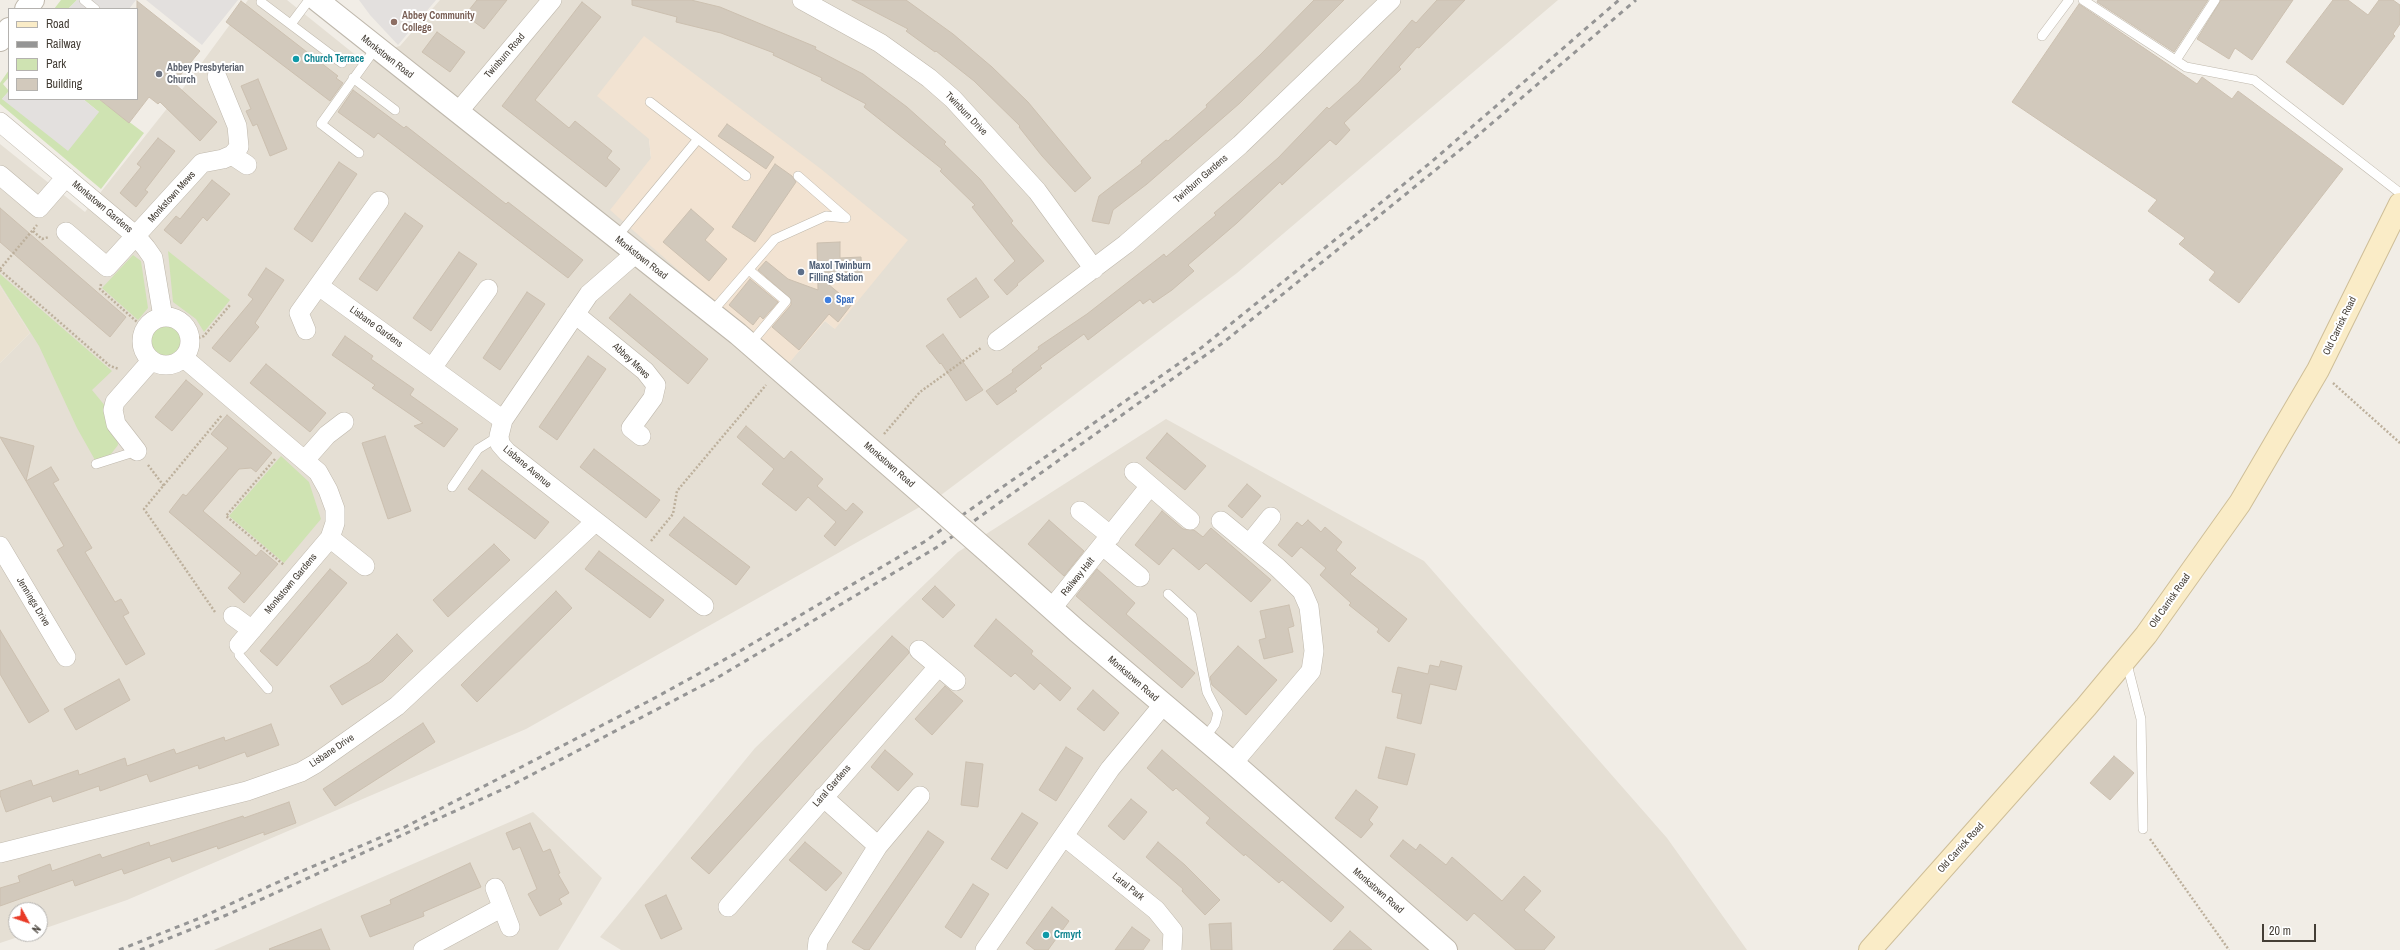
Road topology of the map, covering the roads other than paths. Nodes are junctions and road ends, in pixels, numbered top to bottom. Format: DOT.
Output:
graph roads {
  1 [pos="33,0"];
  2 [pos="84,0"];
  3 [pos="309,0"];
  4 [pos="316,0"];
  5 [pos="552,0"];
  6 [pos="802,0"];
  7 [pos="1391,0"];
  8 [pos="2069,0"];
  9 [pos="2084,0"];
  10 [pos="2216,0"];
  11 [pos="261,2"];
  12 [pos="27,8"];
  13 [pos="94,8"];
  14 [pos="291,24"];
  15 [pos="8,31"];
  16 [pos="2042,36"];
  17 [pos="0,40"];
  18 [pos="375,49"];
  19 [pos="2176,60"];
  20 [pos="342,63"];
  21 [pos="217,77"];
  22 [pos="353,78"];
  23 [pos="650,102"];
  24 [pos="396,110"];
  25 [pos="458,112"];
  26 [pos="0,122"];
  27 [pos="698,139"];
  28 [pos="359,152"];
  29 [pos="0,175"];
  30 [pos="746,176"];
  31 [pos="798,176"];
  32 [pos="66,177"];
  33 [pos="2400,193"];
  34 [pos="379,201"];
  35 [pos="2400,204"];
  36 [pos="66,232"];
  37 [pos="136,236"];
  38 [pos="616,238"];
  39 [pos="635,254"];
  40 [pos="1094,269"];
  41 [pos="749,270"];
  42 [pos="319,286"];
  43 [pos="488,289"];
  44 [pos="711,313"];
  45 [pos="575,314"];
  46 [pos="163,317"];
  47 [pos="306,330"];
  48 [pos="997,341"];
  49 [pos="750,344"];
  50 [pos="184,358"];
  51 [pos="151,361"];
  52 [pos="432,368"];
  53 [pos="344,422"];
  54 [pos="501,428"];
  55 [pos="641,436"];
  56 [pos="137,450"];
  57 [pos="305,460"];
  58 [pos="96,464"];
  59 [pos="1134,472"];
  60 [pos="1150,486"];
  61 [pos="452,487"];
  62 [pos="1080,511"];
  63 [pos="1271,517"];
  64 [pos="1190,520"];
  65 [pos="1222,521"];
  66 [pos="595,522"];
  67 [pos="330,538"];
  68 [pos="1107,541"];
  69 [pos="1249,544"];
  70 [pos="0,546"];
  71 [pos="365,566"];
  72 [pos="1140,577"];
  73 [pos="1168,594"];
  74 [pos="704,606"];
  75 [pos="1052,608"];
  76 [pos="233,616"];
  77 [pos="252,630"];
  78 [pos="239,645"];
  79 [pos="919,650"];
  80 [pos="66,657"];
  81 [pos="2126,659"];
  82 [pos="938,667"];
  83 [pos="956,681"];
  84 [pos="268,689"];
  85 [pos="1163,705"];
  86 [pos="1204,739"];
  87 [pos="1233,763"];
  88 [pos="920,796"];
  89 [pos="823,797"];
  90 [pos="2143,829"];
  91 [pos="1064,836"];
  92 [pos="878,846"];
  93 [pos="0,853"];
  94 [pos="495,888"];
  95 [pos="728,907"];
  96 [pos="501,908"];
  97 [pos="510,927"];
  98 [pos="423,950"];
  99 [pos="817,950"];
  100 [pos="985,950"];
  101 [pos="1172,950"];
  102 [pos="1446,950"];
  103 [pos="1870,950"];
  1 -- 12 [label="street"];
  2 -- 13 [label="lane"];
  3 -- 14 [label="lane"];
  4 -- 18 [label="street, Monkstown Road"];
  5 -- 25 [label="street, Twinburn Road"];
  6 -- 40 [label="street, Twinburn Drive"];
  7 -- 40 [label="street, Twinburn Gardens"];
  8 -- 16 [label="lane"];
  9 -- 19 [label="lane"];
  10 -- 19 [label="lane"];
  11 -- 14 [label="lane"];
  14 -- 20 [label="lane"];
  15 -- 17 [label="street"];
  18 -- 22 [label="lane"];
  18 -- 25 [label="street, Monkstown Road"];
  19 -- 33 [label="lane"];
  21 -- 37 [label="street, Monkstown Mews"];
  22 -- 24 [label="lane"];
  22 -- 28 [label="lane"];
  23 -- 27 [label="lane"];
  25 -- 38 [label="street, Monkstown Road"];
  26 -- 32 [label="street, Monkstown Gardens"];
  27 -- 30 [label="lane"];
  27 -- 38 [label="lane"];
  29 -- 32 [label="street"];
  31 -- 41 [label="lane"];
  32 -- 37 [label="street, Monkstown Gardens"];
  34 -- 42 [label="street"];
  35 -- 81 [label="main road, Old Carrick Road"];
  36 -- 37 [label="street, Monkstown Mews"];
  37 -- 46 [label="street, Monkstown Gardens"];
  38 -- 39 [label="street, Monkstown Road"];
  39 -- 44 [label="street, Monkstown Road"];
  39 -- 45 [label="street"];
  40 -- 48 [label="street, Twinburn Gardens"];
  41 -- 44 [label="lane"];
  41 -- 49 [label="lane"];
  42 -- 47 [label="street"];
  42 -- 52 [label="street, Lisbane Gardens"];
  43 -- 52 [label="street"];
  44 -- 49 [label="street, Monkstown Road"];
  45 -- 54 [label="street"];
  45 -- 55 [label="street, Abbey Mews"];
  46 -- 50 [label="street"];
  46 -- 51 [label="street"];
  49 -- 75 [label="street, Monkstown Road, bridge"];
  50 -- 51 [label="street"];
  50 -- 57 [label="street, Monkstown Gardens"];
  51 -- 56 [label="street"];
  52 -- 54 [label="street, Lisbane Gardens"];
  53 -- 57 [label="street"];
  54 -- 61 [label="lane"];
  54 -- 66 [label="street, Lisbane Avenue"];
  56 -- 58 [label="lane"];
  57 -- 67 [label="street, Monkstown Gardens"];
  59 -- 60 [label="street"];
  60 -- 64 [label="street"];
  60 -- 68 [label="street, Railway Halt"];
  62 -- 68 [label="street"];
  63 -- 69 [label="street"];
  65 -- 69 [label="street"];
  66 -- 74 [label="street, Lisbane Avenue"];
  66 -- 93 [label="street, Lisbane Drive"];
  67 -- 71 [label="street"];
  67 -- 77 [label="street, Monkstown Gardens"];
  68 -- 72 [label="street"];
  68 -- 75 [label="street, Railway Halt"];
  69 -- 87 [label="street"];
  70 -- 80 [label="street, Jennings Drive"];
  73 -- 86 [label="lane"];
  75 -- 85 [label="street, Monkstown Road"];
  76 -- 77 [label="street"];
  77 -- 78 [label="street, Monkstown Gardens"];
  78 -- 84 [label="lane"];
  79 -- 82 [label="street"];
  81 -- 90 [label="lane"];
  81 -- 103 [label="main road, Old Carrick Road"];
  82 -- 83 [label="street"];
  82 -- 89 [label="street, Laral Gardens"];
  85 -- 86 [label="street, Monkstown Road"];
  85 -- 91 [label="street"];
  86 -- 87 [label="street, Monkstown Road"];
  87 -- 102 [label="street, Monkstown Road"];
  88 -- 92 [label="street"];
  89 -- 92 [label="street"];
  89 -- 95 [label="street, Laral Gardens"];
  91 -- 100 [label="street"];
  91 -- 101 [label="street, Laral Park"];
  92 -- 99 [label="street"];
  94 -- 96 [label="street"];
  96 -- 97 [label="street"];
  96 -- 98 [label="street"];
}
